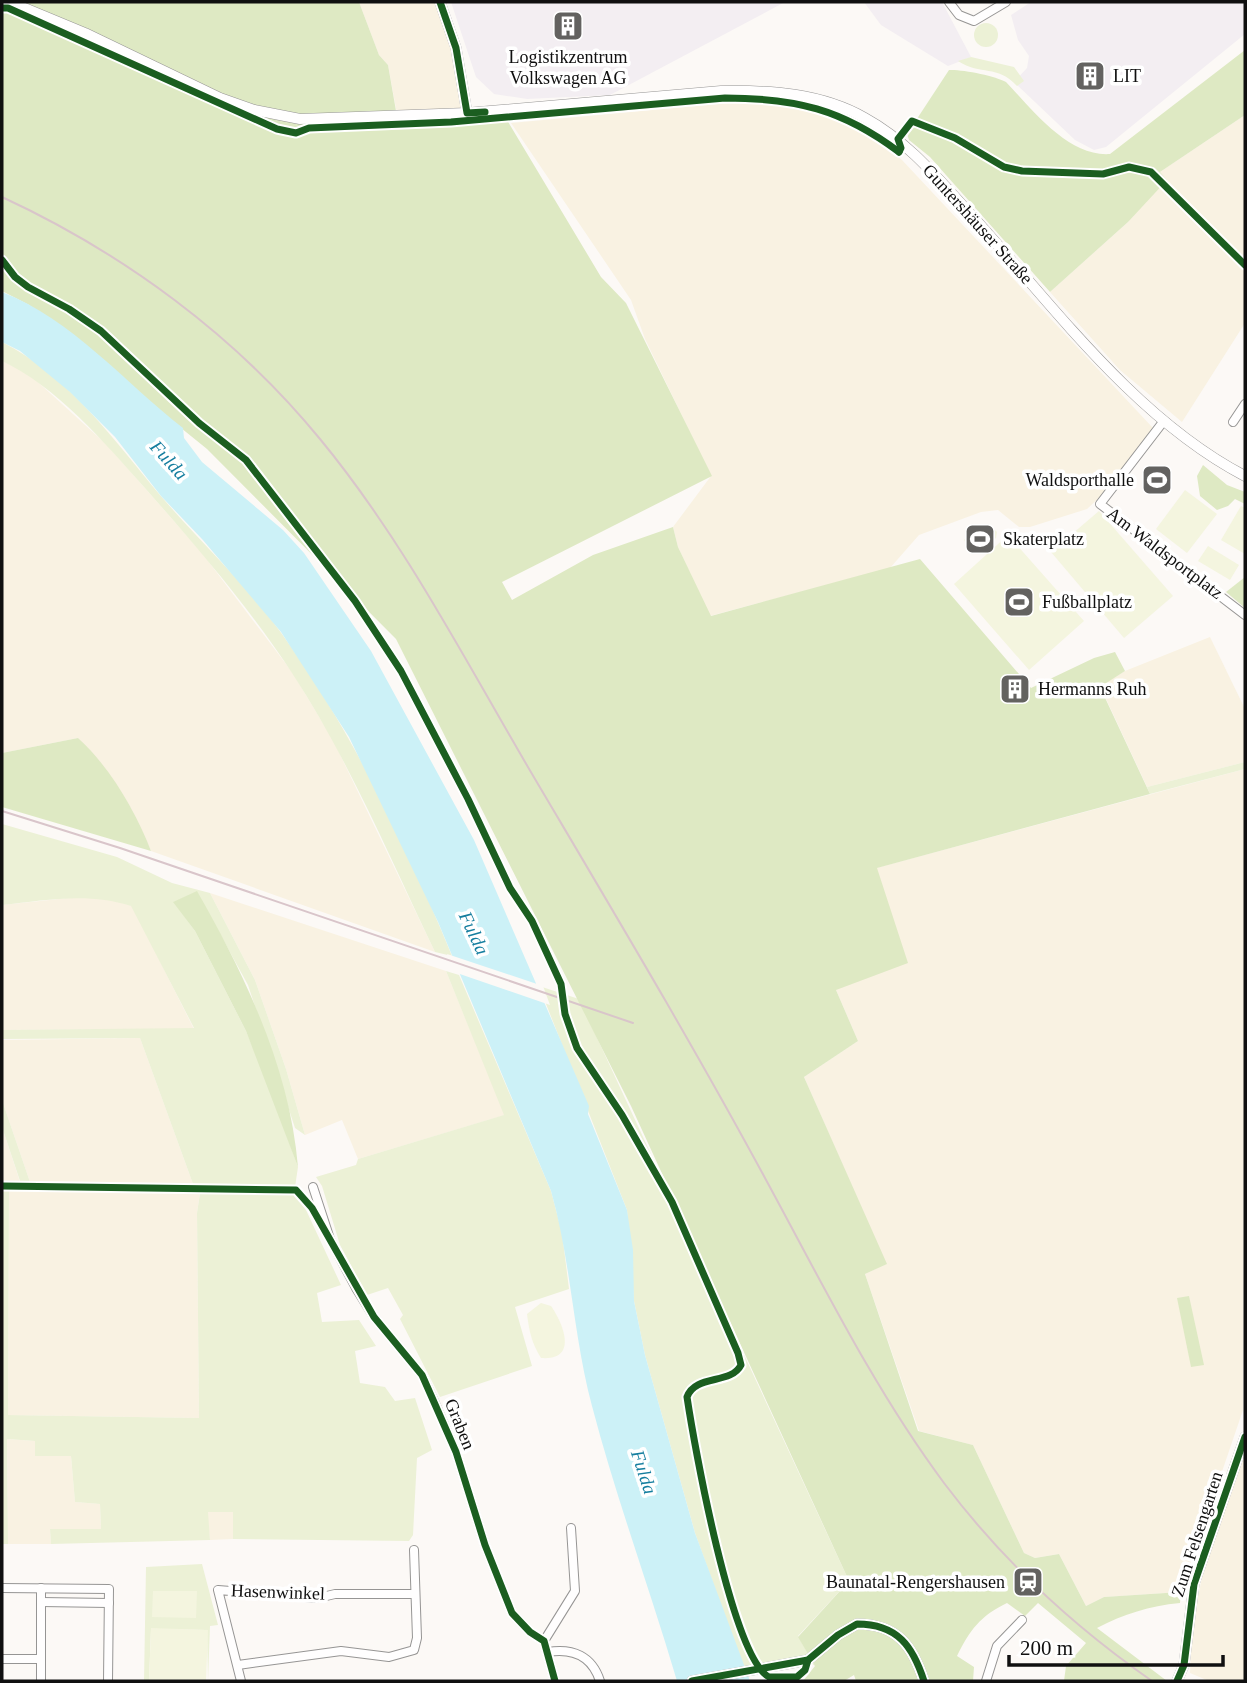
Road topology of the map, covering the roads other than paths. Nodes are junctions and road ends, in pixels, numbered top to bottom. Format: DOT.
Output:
graph roads {
  1 [pos="10,2"];
  2 [pos="440,2"];
  3 [pos="949,2"];
  4 [pos="1006,2"];
  5 [pos="467,113"];
  6 [pos="1245,405"];
  7 [pos="1163,422"];
  8 [pos="1233,422"];
  9 [pos="1245,475"];
  10 [pos="1245,615"];
  11 [pos="313,1187"];
  12 [pos="1245,1437"];
  13 [pos="571,1528"];
  14 [pos="414,1550"];
  15 [pos="2,1588"];
  16 [pos="41,1588"];
  17 [pos="415,1594"];
  18 [pos="41,1602"];
  19 [pos="109,1602"];
  20 [pos="1022,1620"];
  21 [pos="544,1641"];
  22 [pos="548,1652"];
  23 [pos="2,1659"];
  24 [pos="40,1659"];
  25 [pos="238,1665"];
  26 [pos="41,1681"];
  27 [pos="108,1681"];
  28 [pos="241,1681"];
  29 [pos="555,1681"];
  30 [pos="600,1681"];
  31 [pos="692,1681"];
  32 [pos="924,1681"];
  33 [pos="986,1681"];
  34 [pos="1177,1681"];
  1 -- 5 [label="street, Guntershäuser Straße"];
  2 -- 5 [label="street"];
  3 -- 4 [label="street"];
  5 -- 7 [label="street, Guntershäuser Straße"];
  6 -- 8 [label="street"];
  7 -- 9 [label="street, Guntershäuser Straße"];
  7 -- 10 [label="street, Am Waldsportplatz"];
  11 -- 21 [label="street, Graben"];
  12 -- 34 [label="street, Zum Felsengarten"];
  13 -- 21 [label="street"];
  14 -- 17 [label="street"];
  15 -- 16 [label="street"];
  16 -- 18 [label="street"];
  16 -- 19 [label="street"];
  17 -- 25 [label="street"];
  17 -- 25 [label="street, Hasenwinkel"];
  18 -- 19 [label="street"];
  18 -- 24 [label="street"];
  19 -- 27 [label="street"];
  20 -- 33 [label="street"];
  21 -- 22 [label="street"];
  22 -- 29 [label="street"];
  22 -- 30 [label="street"];
  23 -- 24 [label="street"];
  24 -- 26 [label="street"];
  25 -- 28 [label="street, Hasenwinkel"];
  31 -- 32 [label="street"];
}
